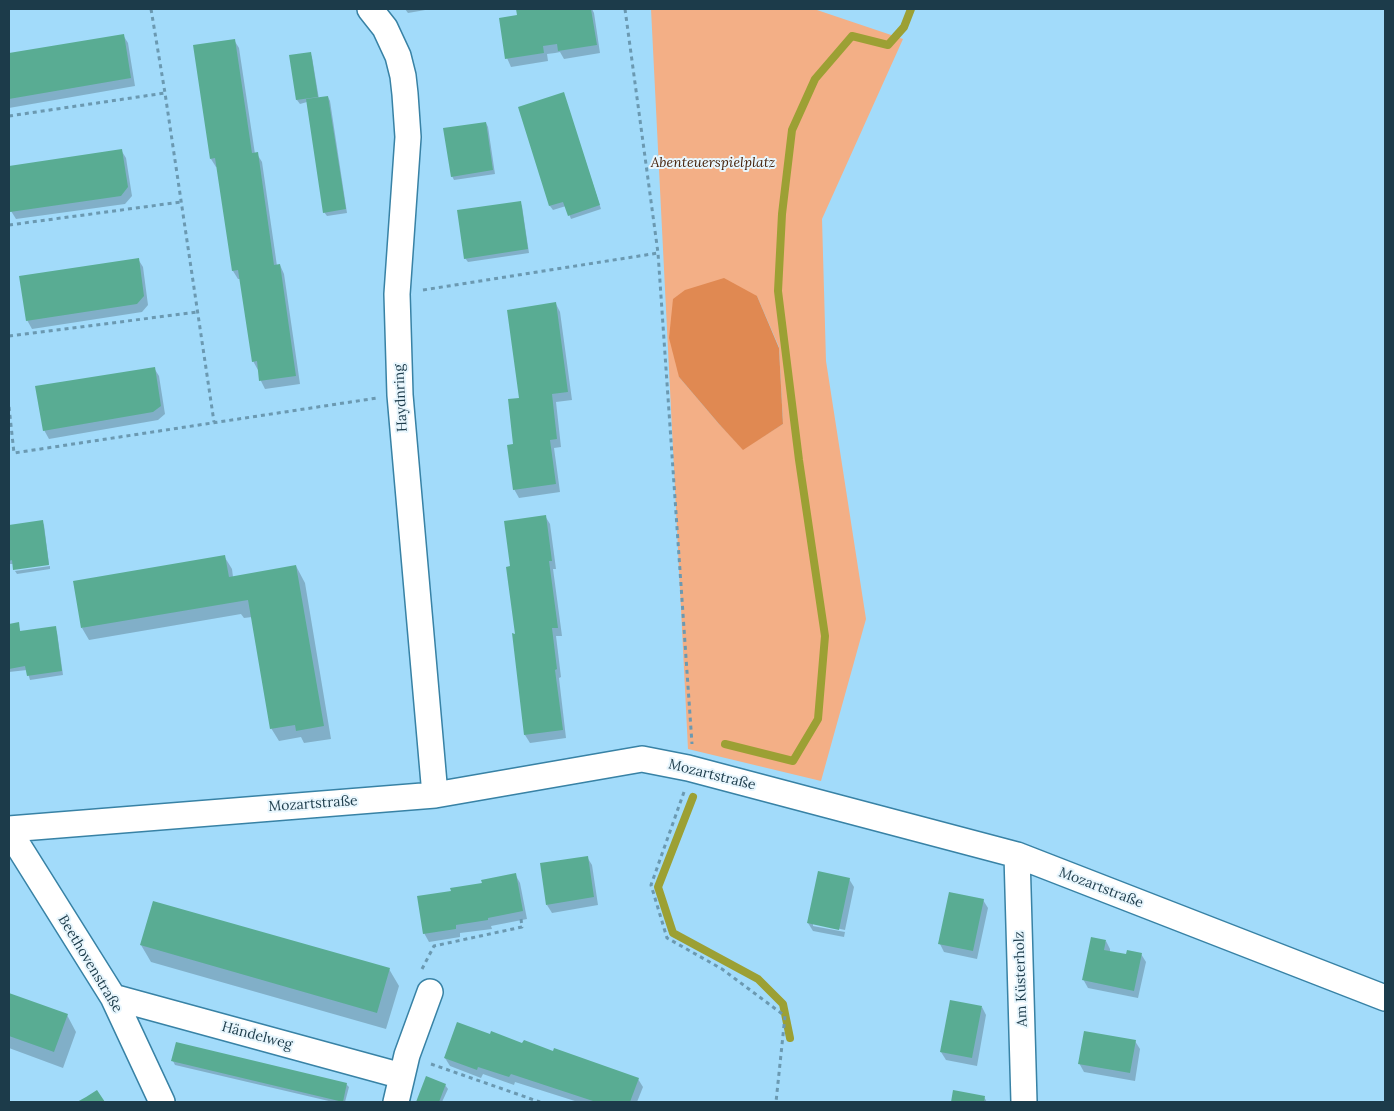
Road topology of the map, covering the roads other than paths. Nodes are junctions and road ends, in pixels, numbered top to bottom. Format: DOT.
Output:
graph roads {
  1 [pos="370,9"];
  2 [pos="435,794"];
  3 [pos="9,830"];
  4 [pos="1017,855"];
  5 [pos="430,992"];
  6 [pos="113,997"];
  7 [pos="1385,998"];
  8 [pos="404,1065"];
  9 [pos="162,1102"];
  10 [pos="396,1102"];
  11 [pos="1024,1102"];
  1 -- 2 [label="street, Haydnring"];
  2 -- 3 [label="street, Mozartstraße"];
  2 -- 4 [label="street, Mozartstraße"];
  3 -- 6 [label="street, Beethovenstraße"];
  4 -- 7 [label="street, Mozartstraße"];
  4 -- 11 [label="street, Am Küsterholz"];
  5 -- 8 [label="street"];
  6 -- 8 [label="street, Händelweg"];
  6 -- 9 [label="street, Beethovenstraße"];
  8 -- 10 [label="street"];
}
